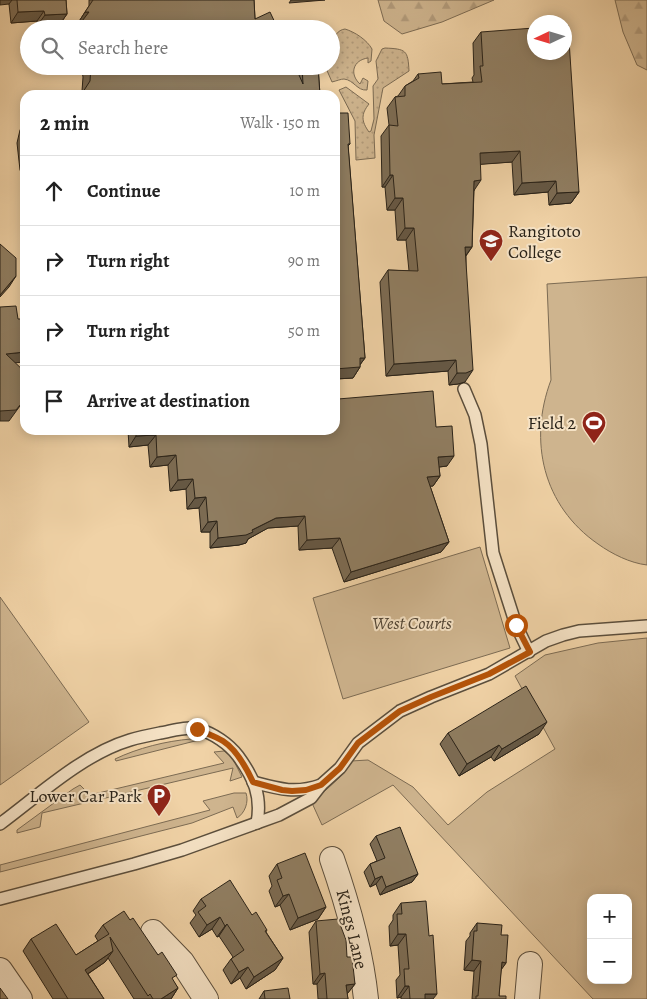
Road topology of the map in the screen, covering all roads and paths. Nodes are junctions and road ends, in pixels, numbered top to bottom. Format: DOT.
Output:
graph roads {
  1 [pos="464,389"];
  2 [pos="647,626"];
  3 [pos="530,652"];
  4 [pos="253,782"];
  5 [pos="321,785"];
  6 [pos="257,823"];
  7 [pos="0,824"];
  8 [pos="332,859"];
  9 [pos="0,899"];
  10 [pos="153,932"];
  11 [pos="530,964"];
  12 [pos="0,970"];
  13 [pos="20,999"];
  14 [pos="206,999"];
  15 [pos="366,999"];
  16 [pos="527,999"];
  1 -- 3 [label="lane"];
  2 -- 3 [label="lane"];
  3 -- 5 [label="lane"];
  4 -- 5 [label="lane"];
  4 -- 6 [label="lane"];
  4 -- 7 [label="lane"];
  5 -- 6 [label="lane"];
  6 -- 9 [label="lane"];
  8 -- 15 [label="street, Kings Lane"];
  10 -- 14 [label="street"];
  11 -- 16 [label="street"];
  12 -- 13 [label="street"];
}
